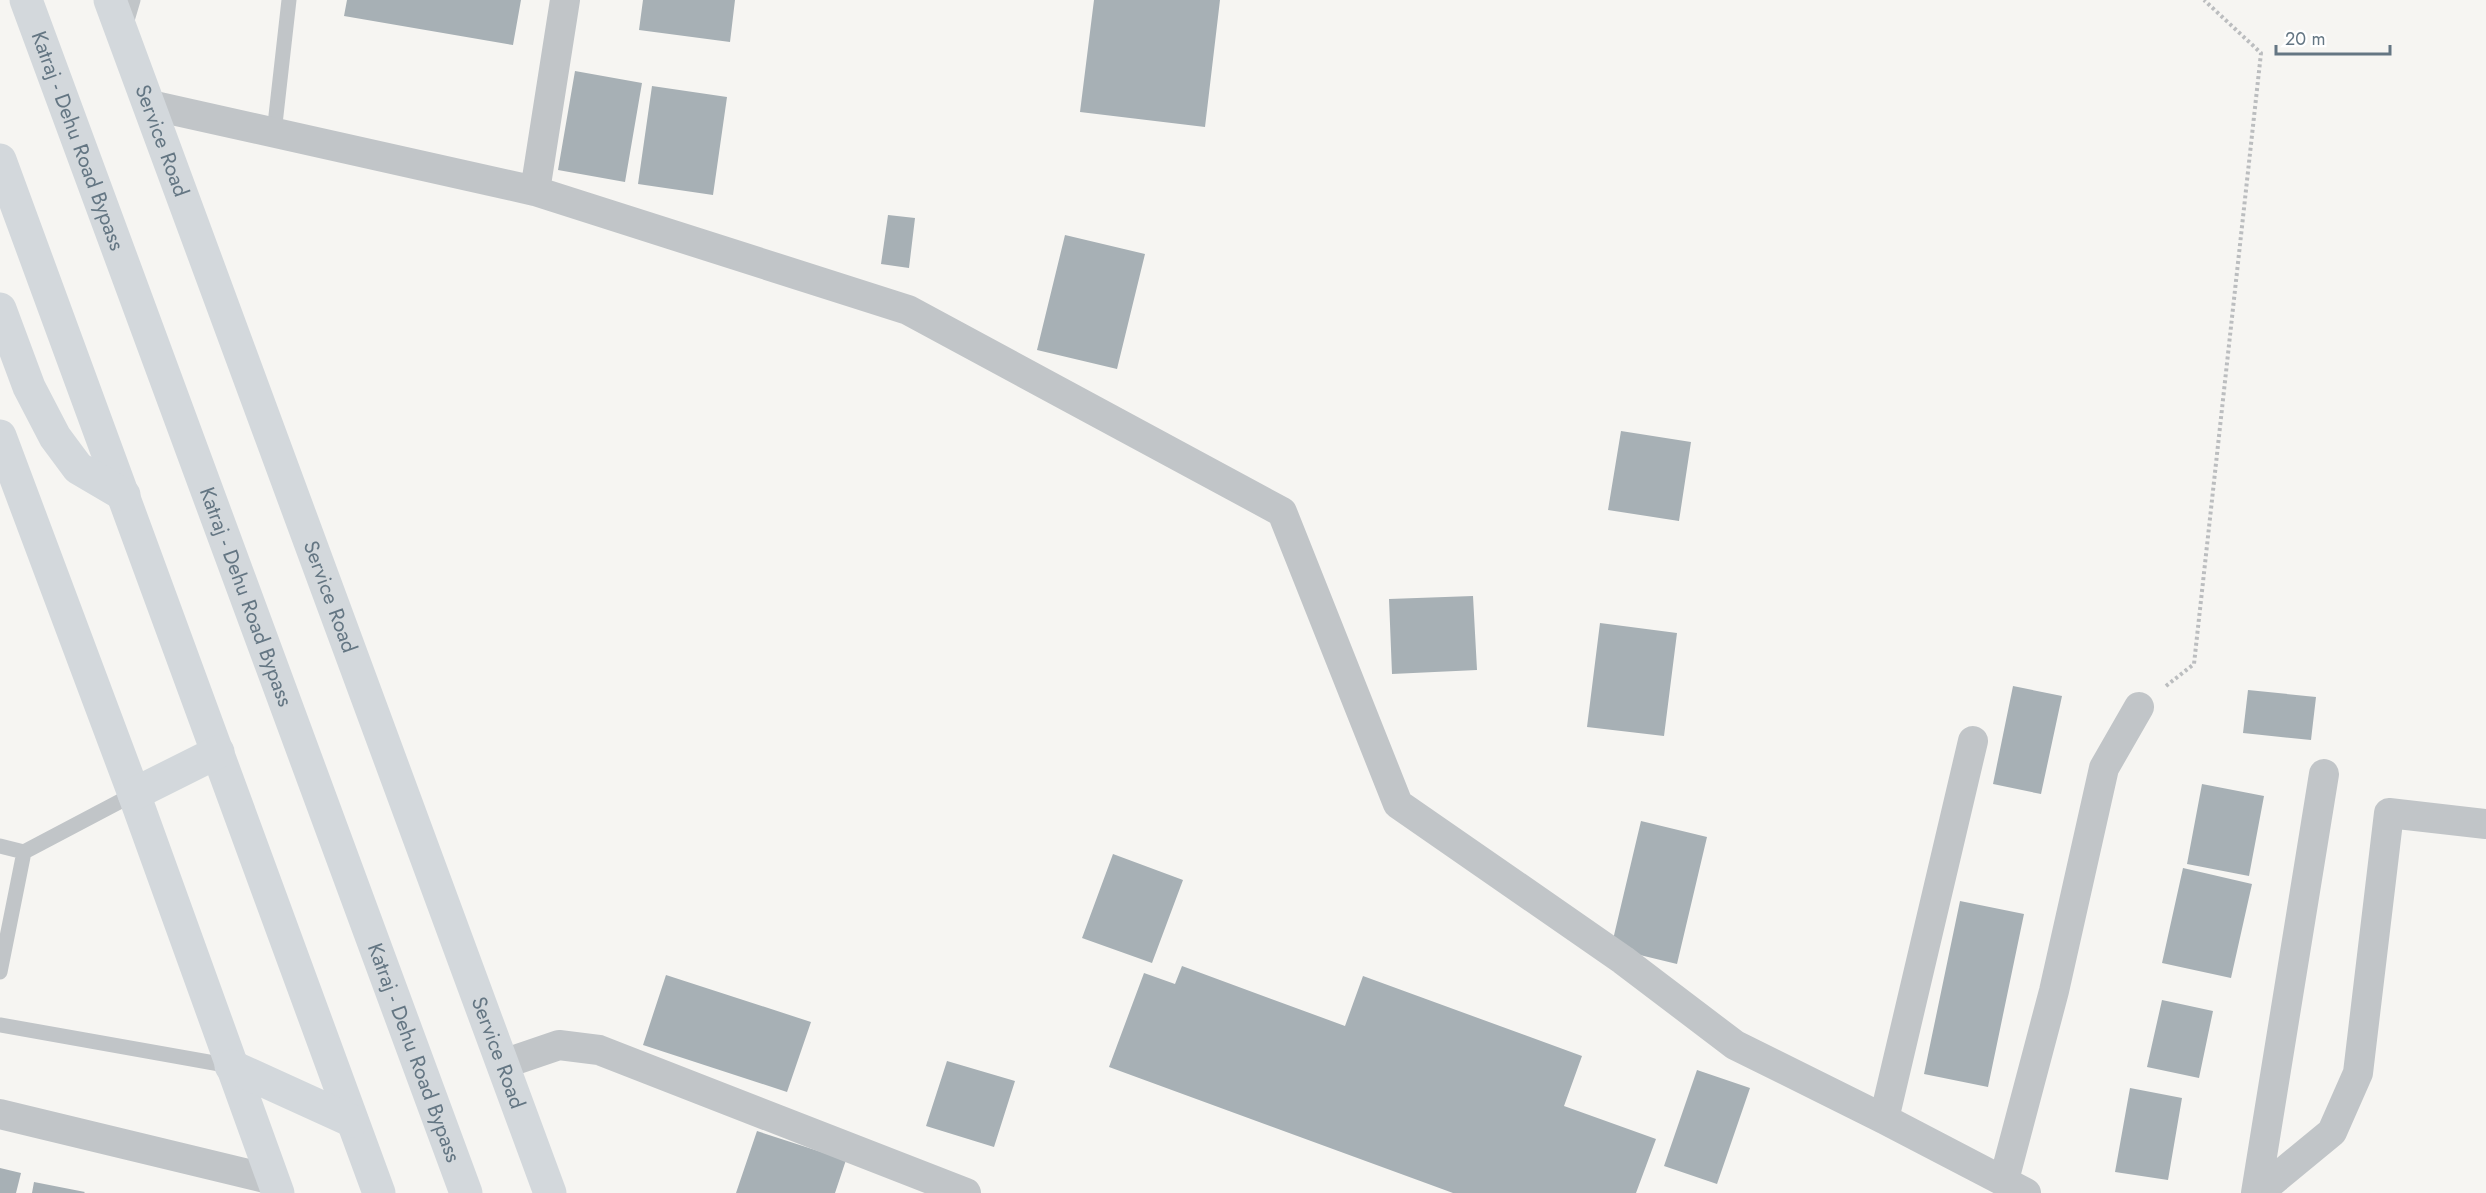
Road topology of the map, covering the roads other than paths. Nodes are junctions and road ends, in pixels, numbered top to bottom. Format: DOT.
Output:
graph roads {
  1 [pos="26,0"];
  2 [pos="110,0"];
  3 [pos="133,0"];
  4 [pos="289,0"];
  5 [pos="566,0"];
  6 [pos="123,32"];
  7 [pos="150,105"];
  8 [pos="274,133"];
  9 [pos="0,160"];
  10 [pos="535,191"];
  11 [pos="0,309"];
  12 [pos="0,436"];
  13 [pos="124,495"];
  14 [pos="2139,707"];
  15 [pos="1973,741"];
  16 [pos="218,752"];
  17 [pos="2324,774"];
  18 [pos="134,794"];
  19 [pos="2486,824"];
  20 [pos="0,846"];
  21 [pos="24,852"];
  22 [pos="0,972"];
  23 [pos="0,1025"];
  24 [pos="503,1064"];
  25 [pos="231,1066"];
  26 [pos="0,1114"];
  27 [pos="1884,1119"];
  28 [pos="352,1121"];
  29 [pos="276,1186"];
  30 [pos="2015,1187"];
  31 [pos="379,1193"];
  32 [pos="466,1193"];
  33 [pos="550,1193"];
  34 [pos="966,1193"];
  35 [pos="2257,1193"];
  1 -- 32 [label="main road, Katraj - Dehu Road Bypass"];
  2 -- 6 [label="main road, Service Road"];
  3 -- 6 [label="lane"];
  4 -- 8 [label="lane"];
  5 -- 10 [label="street"];
  6 -- 7 [label="main road, Service Road"];
  7 -- 8 [label="street"];
  7 -- 24 [label="main road, Service Road"];
  8 -- 10 [label="street"];
  9 -- 13 [label="main road"];
  10 -- 27 [label="street"];
  11 -- 13 [label="main road"];
  12 -- 18 [label="main road"];
  13 -- 16 [label="main road"];
  14 -- 30 [label="street"];
  15 -- 27 [label="street"];
  16 -- 18 [label="main road"];
  16 -- 28 [label="main road"];
  17 -- 35 [label="street"];
  18 -- 21 [label="lane"];
  18 -- 25 [label="main road"];
  19 -- 35 [label="street"];
  20 -- 21 [label="lane"];
  21 -- 22 [label="lane"];
  23 -- 25 [label="lane"];
  24 -- 33 [label="main road, Service Road"];
  24 -- 34 [label="street"];
  25 -- 28 [label="main road"];
  25 -- 29 [label="main road"];
  26 -- 29 [label="street"];
  27 -- 30 [label="street"];
  28 -- 31 [label="main road"];
}
